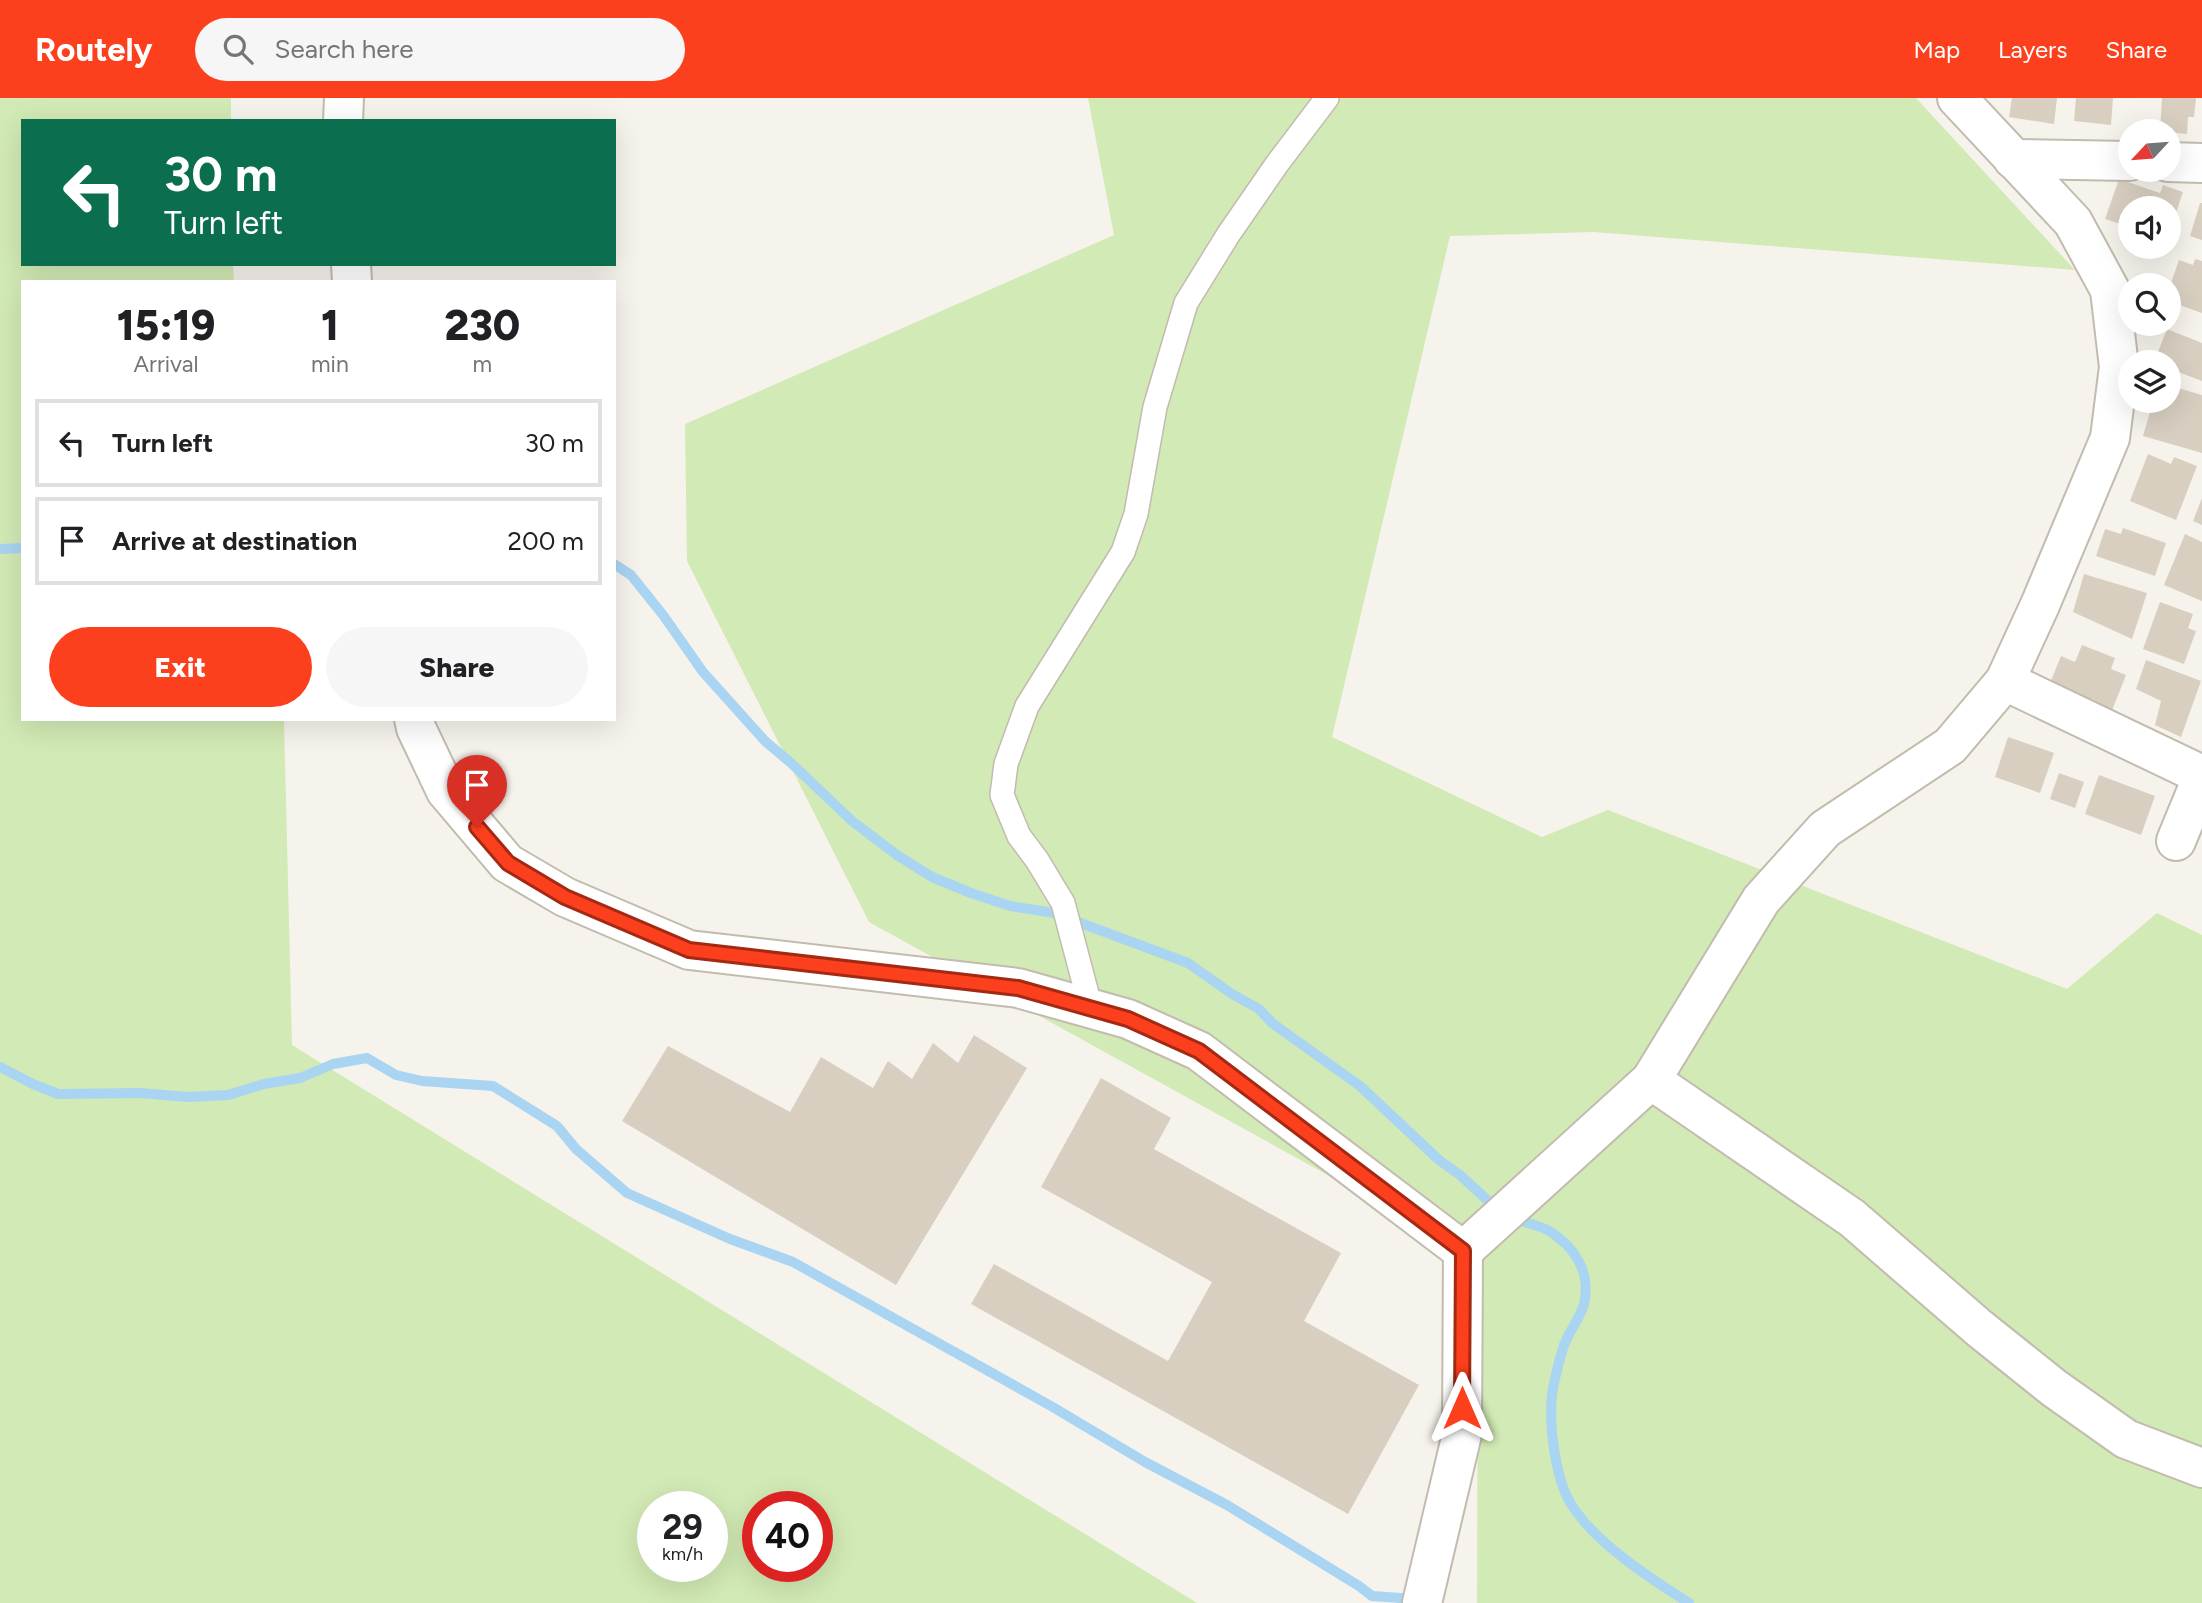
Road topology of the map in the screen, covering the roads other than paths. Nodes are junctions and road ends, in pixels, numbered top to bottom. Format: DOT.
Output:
graph roads {
  1 [pos="344,98"];
  2 [pos="1327,98"];
  3 [pos="1957,98"];
  4 [pos="343,119"];
  5 [pos="2013,159"];
  6 [pos="2118,161"];
  7 [pos="2181,162"];
  8 [pos="2202,163"];
  9 [pos="2005,681"];
  10 [pos="414,721"];
  11 [pos="2202,776"];
  12 [pos="2176,841"];
  13 [pos="1091,1009"];
  14 [pos="1651,1080"];
  15 [pos="1463,1251"];
  16 [pos="2202,1468"];
  17 [pos="1424,1593"];
  1 -- 4 [label="street"];
  2 -- 13 [label="lane"];
  3 -- 5 [label="street"];
  5 -- 6 [label="street"];
  5 -- 9 [label="street"];
  7 -- 8 [label="street"];
  9 -- 11 [label="street"];
  9 -- 14 [label="street"];
  10 -- 13 [label="street"];
  11 -- 12 [label="street"];
  13 -- 15 [label="street"];
  14 -- 15 [label="street"];
  14 -- 16 [label="street"];
  15 -- 17 [label="street"];
}
